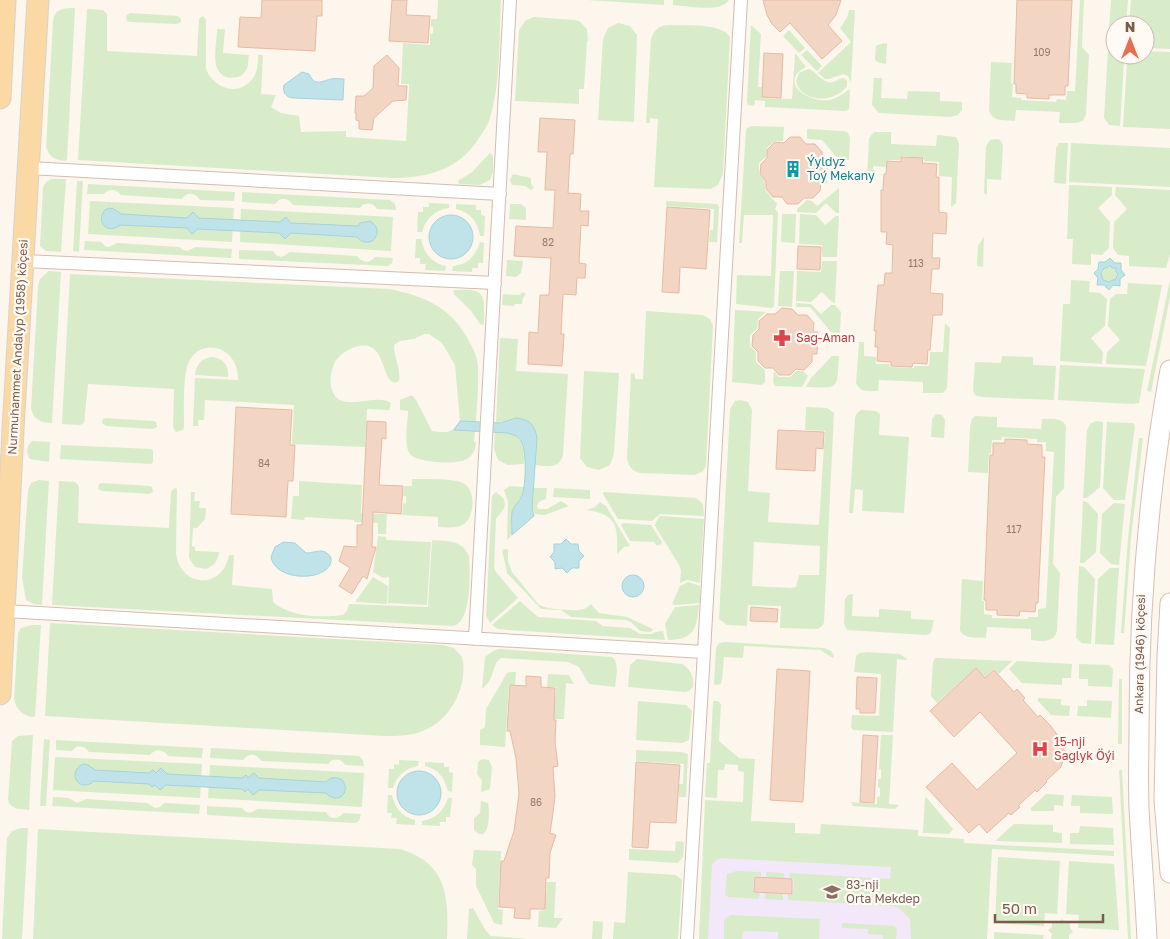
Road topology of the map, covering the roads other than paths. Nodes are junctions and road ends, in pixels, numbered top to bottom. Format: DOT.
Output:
graph roads {
  1 [pos="6,0"];
  2 [pos="38,0"];
  3 [pos="510,0"];
  4 [pos="742,0"];
  5 [pos="0,98"];
  6 [pos="29,168"];
  7 [pos="500,194"];
  8 [pos="24,261"];
  9 [pos="495,283"];
  10 [pos="1170,370"];
  11 [pos="5,611"];
  12 [pos="1170,615"];
  13 [pos="475,639"];
  14 [pos="704,652"];
  15 [pos="0,694"];
  16 [pos="1167,797"];
  17 [pos="1170,873"];
  18 [pos="687,939"];
  19 [pos="1147,939"];
  1 -- 5 [label="main road"];
  2 -- 6 [label="main road, Nurmuhammet Andalyp (1958) köçesi"];
  3 -- 7 [label="street"];
  4 -- 14 [label="street"];
  6 -- 7 [label="street"];
  6 -- 8 [label="main road, Nurmuhammet Andalyp (1958) köçesi"];
  7 -- 9 [label="street"];
  8 -- 9 [label="street"];
  8 -- 11 [label="main road, Nurmuhammet Andalyp (1958) köçesi"];
  9 -- 13 [label="street"];
  10 -- 19 [label="main road, Ankara (1946) köçesi"];
  11 -- 13 [label="street"];
  11 -- 15 [label="main road, Nurmuhammet Andalyp (1958) köçesi"];
  12 -- 16 [label="main road"];
  13 -- 14 [label="street"];
  14 -- 18 [label="street"];
  16 -- 17 [label="main road"];
}
